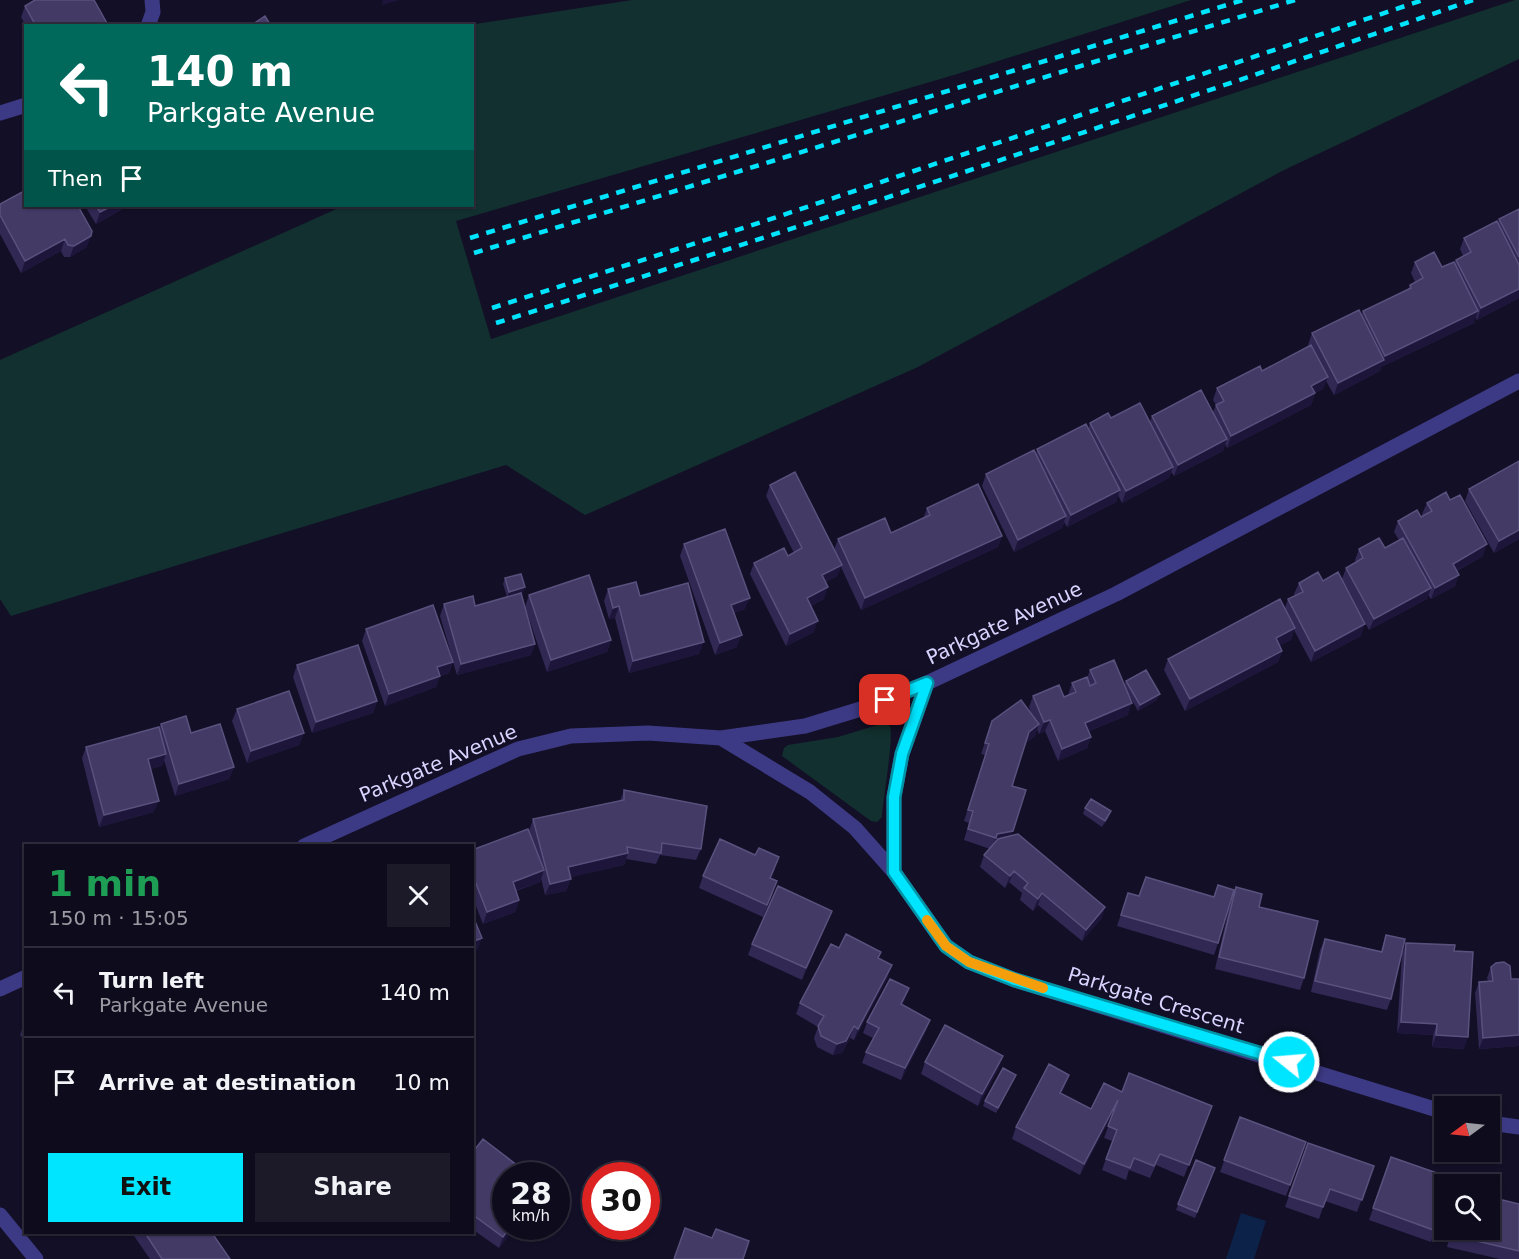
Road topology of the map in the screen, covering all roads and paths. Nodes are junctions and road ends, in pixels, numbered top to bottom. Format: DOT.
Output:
graph roads {
  1 [pos="152,0"];
  2 [pos="149,24"];
  3 [pos="24,106"];
  4 [pos="0,113"];
  5 [pos="1519,381"];
  6 [pos="927,683"];
  7 [pos="721,738"];
  8 [pos="308,844"];
  9 [pos="894,872"];
  10 [pos="24,978"];
  11 [pos="0,989"];
  12 [pos="1434,1109"];
  13 [pos="1500,1124"];
  14 [pos="1519,1127"];
  15 [pos="1,1219"];
  16 [pos="36,1259"];
  1 -- 2 [label="street"];
  3 -- 4 [label="street"];
  5 -- 6 [label="street, Parkgate Avenue"];
  6 -- 7 [label="street, Parkgate Avenue"];
  6 -- 9 [label="street"];
  7 -- 8 [label="street, Parkgate Avenue"];
  7 -- 9 [label="street, Parkgate Crescent"];
  9 -- 12 [label="street, Parkgate Crescent"];
  10 -- 11 [label="street"];
  13 -- 14 [label="street"];
  15 -- 16 [label="street"];
}
